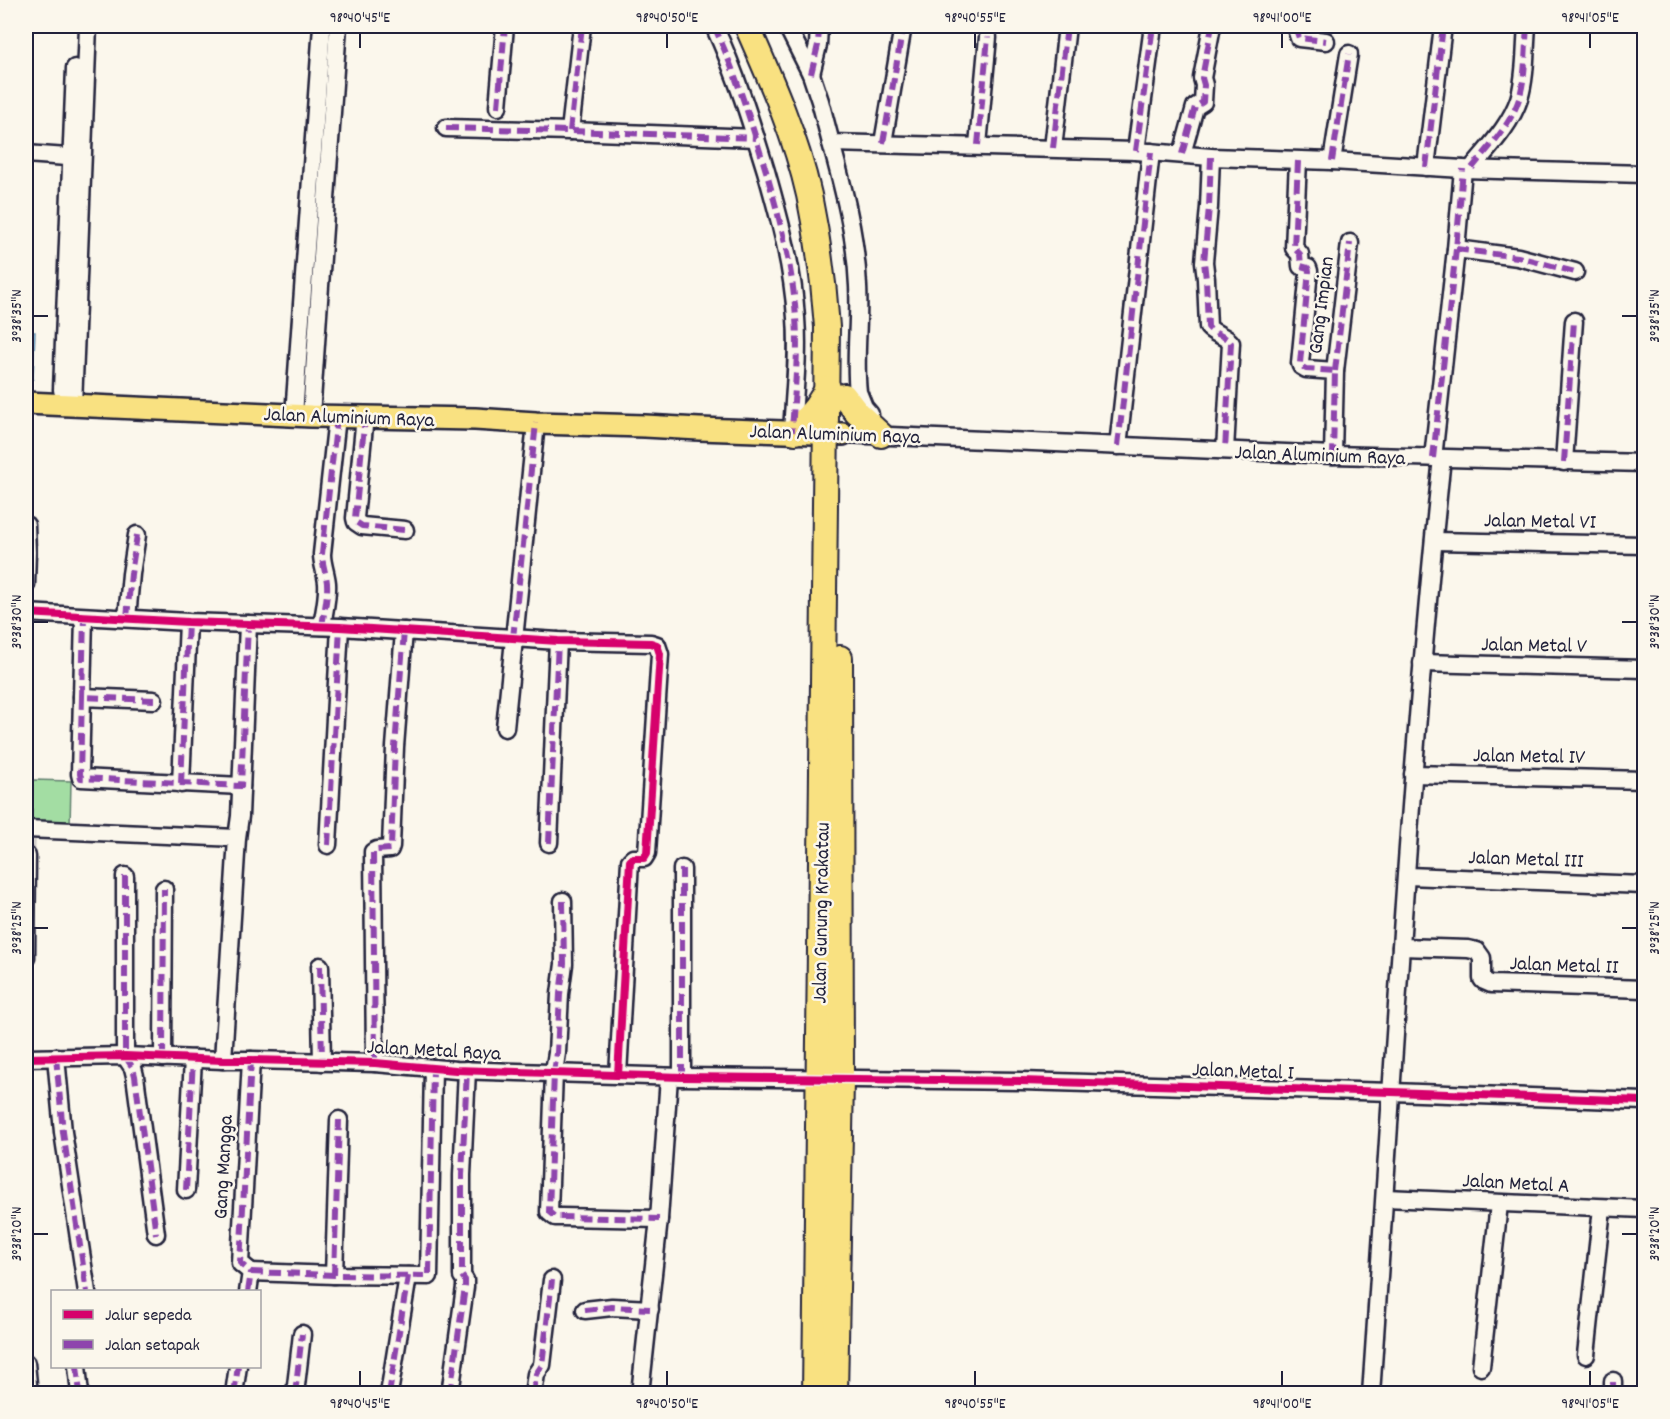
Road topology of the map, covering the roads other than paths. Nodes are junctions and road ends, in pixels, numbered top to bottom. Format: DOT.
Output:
graph roads {
  1 [pos="77,26"];
  2 [pos="88,26"];
  3 [pos="322,26"];
  4 [pos="338,26"];
  5 [pos="505,26"];
  6 [pos="582,26"];
  7 [pos="714,26"];
  8 [pos="747,26"];
  9 [pos="764,26"];
  10 [pos="787,26"];
  11 [pos="819,26"];
  12 [pos="903,26"];
  13 [pos="1068,26"];
  14 [pos="1153,26"];
  15 [pos="1212,26"];
  16 [pos="1295,26"];
  17 [pos="1443,26"];
  18 [pos="1527,26"];
  19 [pos="988,37"];
  20 [pos="1326,41"];
  21 [pos="1349,54"];
  22 [pos="811,74"];
  23 [pos="326,83"];
  24 [pos="498,107"];
  25 [pos="446,128"];
  26 [pos="570,131"];
  27 [pos="756,138"];
  28 [pos="831,142"];
  29 [pos="883,143"];
  30 [pos="978,145"];
  31 [pos="1053,148"];
  32 [pos="1144,151"];
  33 [pos="26,154"];
  34 [pos="1182,154"];
  35 [pos="78,157"];
  36 [pos="1211,157"];
  37 [pos="1298,161"];
  38 [pos="1332,161"];
  39 [pos="1426,167"];
  40 [pos="1467,168"];
  41 [pos="1644,174"];
  42 [pos="1350,243"];
  43 [pos="1456,249"];
  44 [pos="1575,272"];
  45 [pos="1574,321"];
  46 [pos="1335,371"];
  47 [pos="836,392"];
  48 [pos="26,403"];
  49 [pos="68,404"];
  50 [pos="302,415"];
  51 [pos="365,416"];
  52 [pos="337,417"];
  53 [pos="536,423"];
  54 [pos="793,432"];
  55 [pos="835,434"];
  56 [pos="891,436"];
  57 [pos="1118,446"];
  58 [pos="1225,450"];
  59 [pos="1333,455"];
  60 [pos="1438,458"];
  61 [pos="1564,462"];
  62 [pos="1644,463"];
  63 [pos="26,525"];
  64 [pos="405,530"];
  65 [pos="137,535"];
  66 [pos="1434,541"];
  67 [pos="1644,545"];
  68 [pos="26,585"];
  69 [pos="26,613"];
  70 [pos="84,616"];
  71 [pos="127,618"];
  72 [pos="188,622"];
  73 [pos="248,624"];
  74 [pos="322,626"];
  75 [pos="339,627"];
  76 [pos="404,632"];
  77 [pos="513,638"];
  78 [pos="558,641"];
  79 [pos="1422,663"];
  80 [pos="1644,669"];
  81 [pos="82,697"];
  82 [pos="154,700"];
  83 [pos="505,728"];
  84 [pos="1413,774"];
  85 [pos="1644,780"];
  86 [pos="181,784"];
  87 [pos="241,786"];
  88 [pos="27,831"];
  89 [pos="237,838"];
  90 [pos="549,843"];
  91 [pos="328,845"];
  92 [pos="27,856"];
  93 [pos="682,869"];
  94 [pos="125,876"];
  95 [pos="1407,876"];
  96 [pos="1644,885"];
  97 [pos="164,889"];
  98 [pos="563,901"];
  99 [pos="1401,947"];
  100 [pos="26,958"];
  101 [pos="320,966"];
  102 [pos="1644,989"];
  103 [pos="125,1056"];
  104 [pos="56,1057"];
  105 [pos="26,1058"];
  106 [pos="163,1058"];
  107 [pos="193,1059"];
  108 [pos="223,1060"];
  109 [pos="251,1060"];
  110 [pos="322,1062"];
  111 [pos="375,1063"];
  112 [pos="433,1068"];
  113 [pos="467,1070"];
  114 [pos="554,1072"];
  115 [pos="618,1075"];
  116 [pos="676,1077"];
  117 [pos="829,1080"];
  118 [pos="1392,1092"];
  119 [pos="1644,1101"];
  120 [pos="339,1120"];
  121 [pos="186,1190"];
  122 [pos="1385,1198"];
  123 [pos="1499,1204"];
  124 [pos="1602,1208"];
  125 [pos="1644,1209"];
  126 [pos="658,1219"];
  127 [pos="156,1234"];
  128 [pos="251,1272"];
  129 [pos="334,1275"];
  130 [pos="408,1276"];
  131 [pos="552,1280"];
  132 [pos="87,1290"];
  133 [pos="248,1290"];
  134 [pos="650,1309"];
  135 [pos="585,1310"];
  136 [pos="302,1334"];
  137 [pos="1586,1355"];
  138 [pos="26,1363"];
  139 [pos="77,1368"];
  140 [pos="238,1368"];
  141 [pos="1481,1368"];
  142 [pos="29,1394"];
  143 [pos="80,1394"];
  144 [pos="234,1394"];
  145 [pos="295,1394"];
  146 [pos="389,1394"];
  147 [pos="450,1394"];
  148 [pos="533,1394"];
  149 [pos="640,1394"];
  150 [pos="815,1394"];
  151 [pos="835,1394"];
  152 [pos="1371,1394"];
  1 -- 35 [label="street"];
  2 -- 35 [label="street"];
  3 -- 23 [label="street"];
  4 -- 23 [label="street"];
  5 -- 24 [label="street"];
  6 -- 26 [label="street"];
  7 -- 27 [label="street"];
  8 -- 47 [label="highway"];
  9 -- 47 [label="highway"];
  10 -- 22 [label="street"];
  11 -- 22 [label="street"];
  12 -- 29 [label="street"];
  13 -- 31 [label="street"];
  14 -- 32 [label="street"];
  15 -- 34 [label="street"];
  16 -- 20 [label="street"];
  17 -- 39 [label="street"];
  18 -- 40 [label="street"];
  19 -- 30 [label="street"];
  21 -- 38 [label="street"];
  22 -- 28 [label="street"];
  23 -- 50 [label="street"];
  25 -- 26 [label="street"];
  26 -- 27 [label="street"];
  27 -- 54 [label="street"];
  28 -- 29 [label="street"];
  28 -- 56 [label="street"];
  29 -- 30 [label="street"];
  30 -- 31 [label="street"];
  31 -- 32 [label="street"];
  32 -- 34 [label="street"];
  32 -- 57 [label="street"];
  33 -- 35 [label="street"];
  34 -- 36 [label="street"];
  35 -- 49 [label="street"];
  36 -- 37 [label="street"];
  36 -- 58 [label="street"];
  37 -- 38 [label="street"];
  37 -- 46 [label="street"];
  38 -- 39 [label="street"];
  39 -- 40 [label="street"];
  40 -- 41 [label="street"];
  40 -- 43 [label="street"];
  42 -- 46 [label="street, Gang Impian"];
  43 -- 44 [label="street"];
  43 -- 60 [label="street"];
  45 -- 61 [label="street"];
  46 -- 59 [label="street, Gang Impian"];
  47 -- 54 [label="highway"];
  47 -- 55 [label="highway, Jalan Gunung Krakatau"];
  47 -- 56 [label="highway"];
  48 -- 49 [label="main road, Jalan Aluminium Raya"];
  49 -- 50 [label="main road, Jalan Aluminium Raya"];
  50 -- 52 [label="main road, Jalan Aluminium Raya"];
  51 -- 52 [label="main road, Jalan Aluminium Raya"];
  51 -- 53 [label="main road, Jalan Aluminium Raya"];
  51 -- 64 [label="street"];
  52 -- 74 [label="street"];
  53 -- 54 [label="main road, Jalan Aluminium Raya"];
  53 -- 77 [label="street"];
  54 -- 55 [label="main road, Jalan Aluminium Raya"];
  55 -- 56 [label="street, Jalan Aluminium Raya"];
  55 -- 117 [label="highway, Jalan Gunung Krakatau"];
  56 -- 57 [label="street, Jalan Aluminium Raya"];
  57 -- 58 [label="street, Jalan Aluminium Raya"];
  58 -- 59 [label="street, Jalan Aluminium Raya"];
  59 -- 60 [label="street, Jalan Aluminium Raya"];
  60 -- 61 [label="street, Jalan Aluminium Raya"];
  60 -- 66 [label="street"];
  61 -- 62 [label="street, Jalan Aluminium Raya"];
  63 -- 68 [label="street"];
  65 -- 71 [label="street"];
  66 -- 67 [label="street, Jalan Metal VI"];
  66 -- 79 [label="street"];
  69 -- 70 [label="street"];
  70 -- 71 [label="street"];
  70 -- 81 [label="street"];
  71 -- 72 [label="street"];
  72 -- 73 [label="street"];
  72 -- 86 [label="street"];
  73 -- 74 [label="street"];
  73 -- 87 [label="street"];
  74 -- 75 [label="street"];
  75 -- 76 [label="street"];
  75 -- 91 [label="street"];
  76 -- 77 [label="street"];
  76 -- 111 [label="street"];
  77 -- 78 [label="street"];
  77 -- 83 [label="street"];
  78 -- 90 [label="street"];
  78 -- 115 [label="street"];
  79 -- 80 [label="street, Jalan Metal V"];
  79 -- 84 [label="street"];
  81 -- 82 [label="street"];
  81 -- 86 [label="street"];
  84 -- 85 [label="street, Jalan Metal IV"];
  84 -- 95 [label="street"];
  86 -- 87 [label="street"];
  87 -- 89 [label="street"];
  88 -- 89 [label="street"];
  89 -- 108 [label="street"];
  92 -- 100 [label="street"];
  93 -- 116 [label="street"];
  94 -- 103 [label="street"];
  95 -- 96 [label="street, Jalan Metal III"];
  95 -- 99 [label="street"];
  97 -- 106 [label="street"];
  98 -- 114 [label="street"];
  99 -- 102 [label="street, Jalan Metal II"];
  99 -- 118 [label="street"];
  101 -- 110 [label="street"];
  103 -- 104 [label="street, Jalan Metal Raya"];
  103 -- 106 [label="street, Jalan Metal Raya"];
  103 -- 127 [label="street"];
  104 -- 105 [label="street, Jalan Metal Raya"];
  104 -- 132 [label="street"];
  106 -- 107 [label="street, Jalan Metal Raya"];
  107 -- 108 [label="street, Jalan Metal Raya"];
  107 -- 121 [label="street"];
  108 -- 109 [label="street, Jalan Metal Raya"];
  109 -- 110 [label="street, Jalan Metal Raya"];
  109 -- 128 [label="street, Gang Mangga"];
  110 -- 111 [label="street, Jalan Metal Raya"];
  111 -- 112 [label="street, Jalan Metal Raya"];
  112 -- 113 [label="street, Jalan Metal Raya"];
  112 -- 130 [label="street"];
  113 -- 114 [label="street, Jalan Metal Raya"];
  113 -- 147 [label="street"];
  114 -- 115 [label="street, Jalan Metal Raya"];
  114 -- 126 [label="street"];
  115 -- 116 [label="street, Jalan Metal Raya"];
  116 -- 117 [label="street, Jalan Metal Raya"];
  116 -- 126 [label="street"];
  117 -- 118 [label="street, Jalan Metal I"];
  117 -- 150 [label="highway, Jalan Gunung Krakatau"];
  117 -- 151 [label="highway, Jalan Gunung Krakatau"];
  118 -- 119 [label="street, Jalan Metal I"];
  118 -- 122 [label="street"];
  120 -- 129 [label="street"];
  122 -- 123 [label="street, Jalan Metal A"];
  122 -- 152 [label="street"];
  123 -- 124 [label="street, Jalan Metal A"];
  123 -- 141 [label="street"];
  124 -- 125 [label="street, Jalan Metal A"];
  124 -- 137 [label="street"];
  126 -- 134 [label="street"];
  128 -- 129 [label="street"];
  128 -- 133 [label="street"];
  129 -- 130 [label="street"];
  130 -- 146 [label="street"];
  131 -- 148 [label="street"];
  134 -- 135 [label="street"];
  134 -- 149 [label="street"];
  136 -- 145 [label="street"];
  138 -- 142 [label="street"];
  139 -- 143 [label="street"];
  140 -- 144 [label="street"];
}
